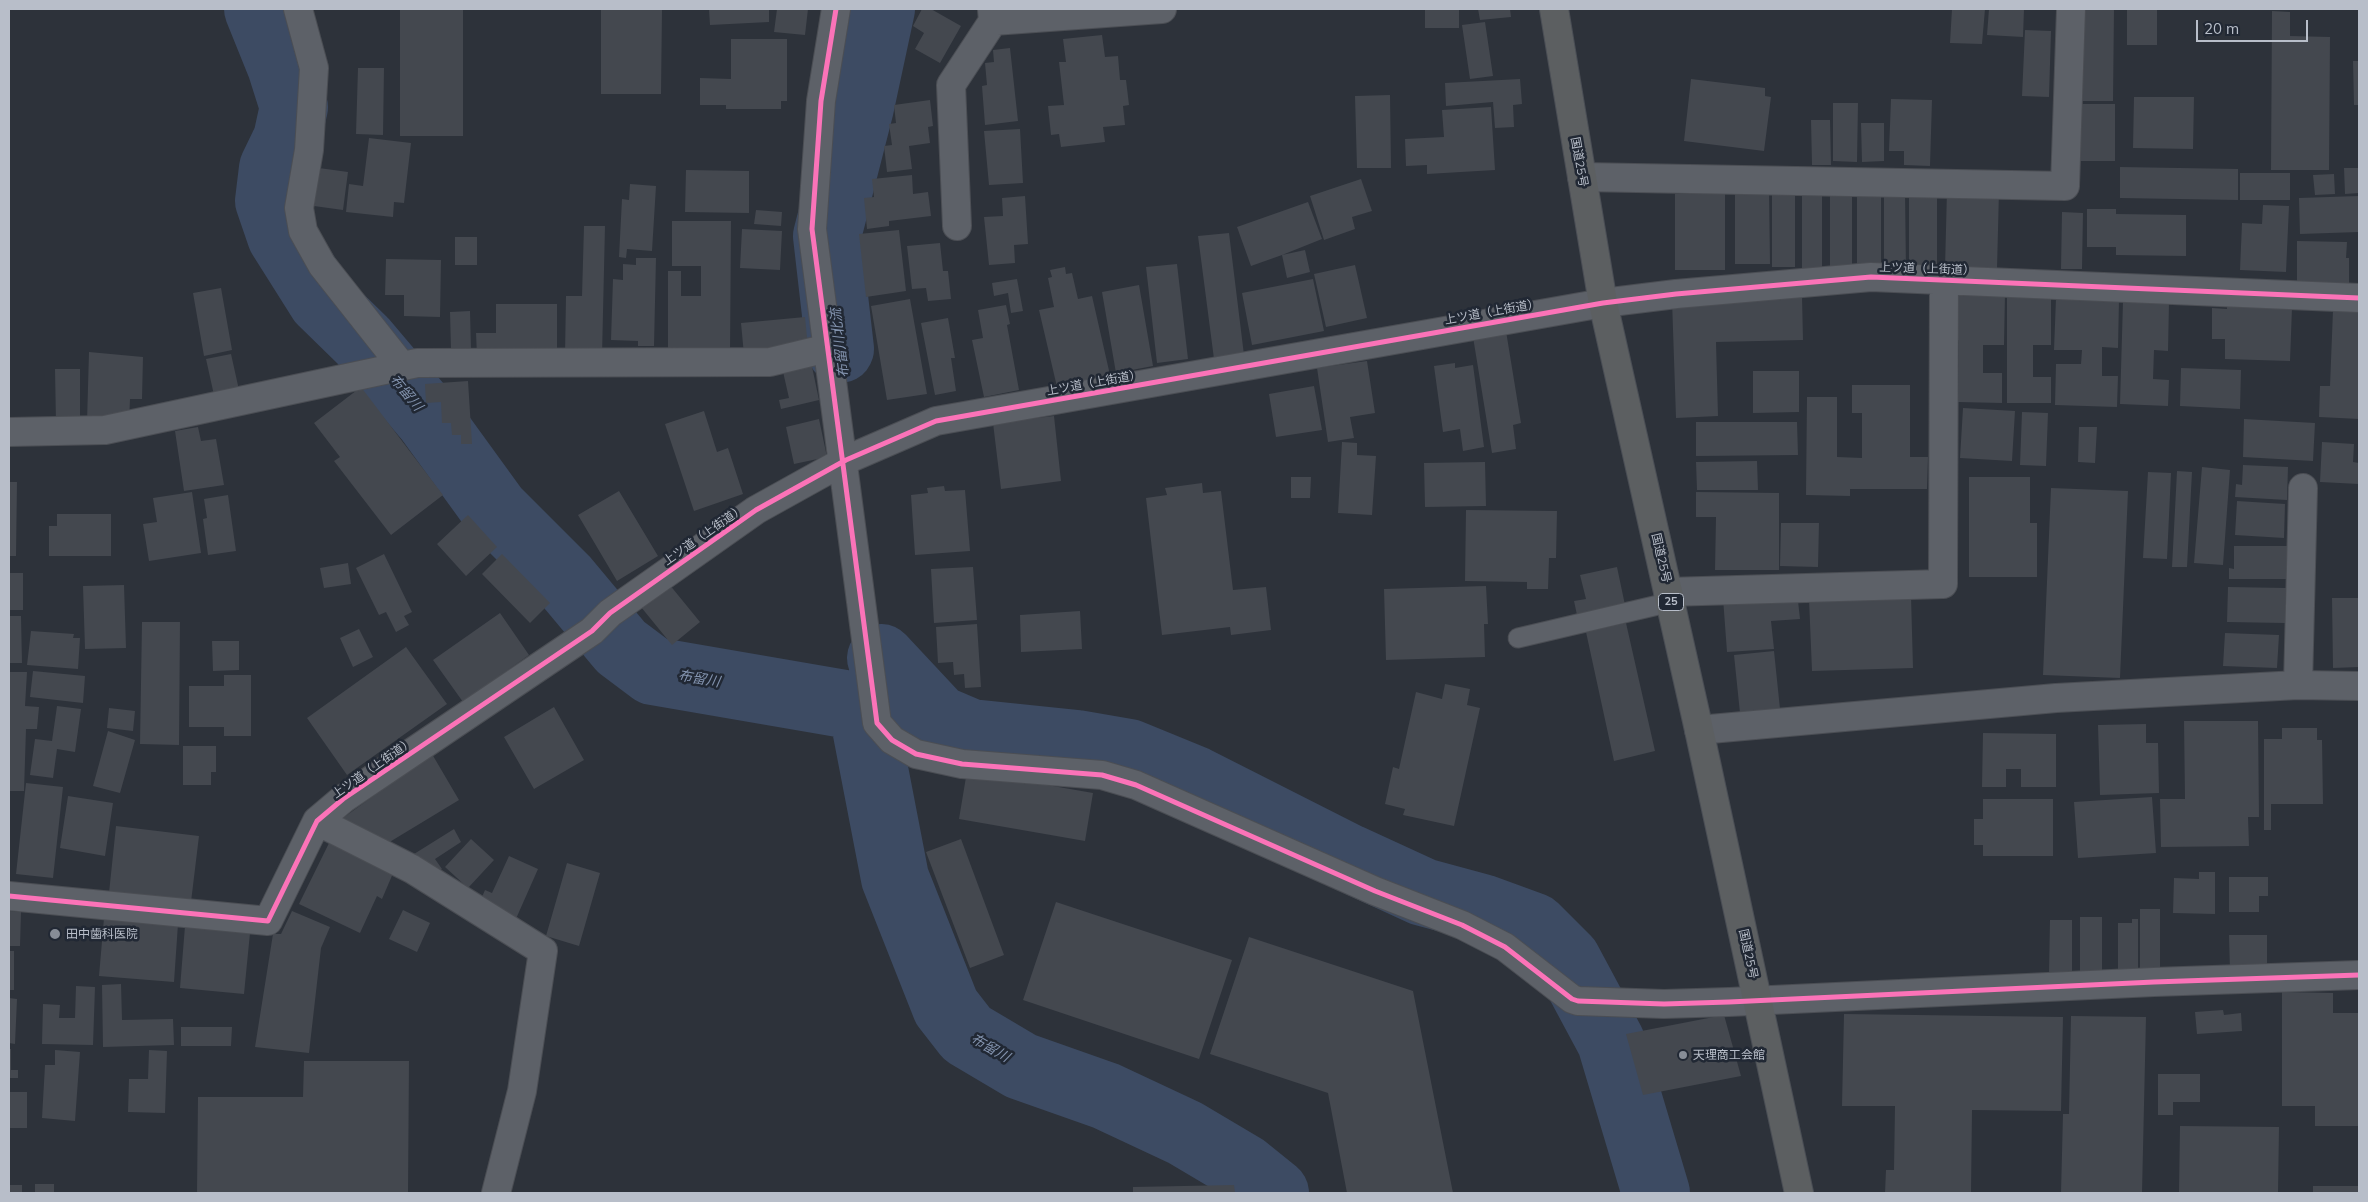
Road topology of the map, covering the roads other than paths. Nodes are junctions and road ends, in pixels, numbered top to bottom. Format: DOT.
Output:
graph roads {
  1 [pos="298,9"];
  2 [pos="836,9"];
  3 [pos="1162,9"];
  4 [pos="1554,9"];
  5 [pos="2071,9"];
  6 [pos="992,15"];
  7 [pos="1582,177"];
  8 [pos="958,226"];
  9 [pos="1944,280"];
  10 [pos="2359,298"];
  11 [pos="1603,303"];
  12 [pos="828,348"];
  13 [pos="397,366"];
  14 [pos="9,432"];
  15 [pos="844,461"];
  16 [pos="2304,488"];
  17 [pos="1670,597"];
  18 [pos="1518,638"];
  19 [pos="2298,685"];
  20 [pos="2359,686"];
  21 [pos="1699,730"];
  22 [pos="317,821"];
  23 [pos="9,896"];
  24 [pos="2359,975"];
  25 [pos="1758,1001"];
  26 [pos="496,1193"];
  27 [pos="1799,1193"];
  1 -- 13 [label="street"];
  2 -- 12 [label="street"];
  3 -- 6 [label="street"];
  4 -- 7 [label="highway, 国道25号 / 25"];
  5 -- 7 [label="street"];
  6 -- 8 [label="street"];
  7 -- 11 [label="highway, 国道25号 / 25"];
  9 -- 10 [label="street, 上ツ道（上街道）"];
  9 -- 11 [label="street, 上ツ道（上街道）"];
  9 -- 17 [label="street"];
  11 -- 15 [label="street, 上ツ道（上街道）"];
  11 -- 17 [label="highway, 国道25号 / 25"];
  12 -- 13 [label="street"];
  12 -- 15 [label="street"];
  13 -- 14 [label="street"];
  15 -- 22 [label="street, 上ツ道（上街道）"];
  15 -- 25 [label="street"];
  16 -- 19 [label="street"];
  17 -- 18 [label="lane"];
  17 -- 21 [label="highway, 国道25号 / 25"];
  19 -- 20 [label="street"];
  19 -- 21 [label="street"];
  21 -- 25 [label="highway, 国道25号 / 25"];
  22 -- 23 [label="street, 上ツ道（上街道）"];
  22 -- 26 [label="street"];
  24 -- 25 [label="street"];
  25 -- 27 [label="highway, 国道25号 / 25"];
}
